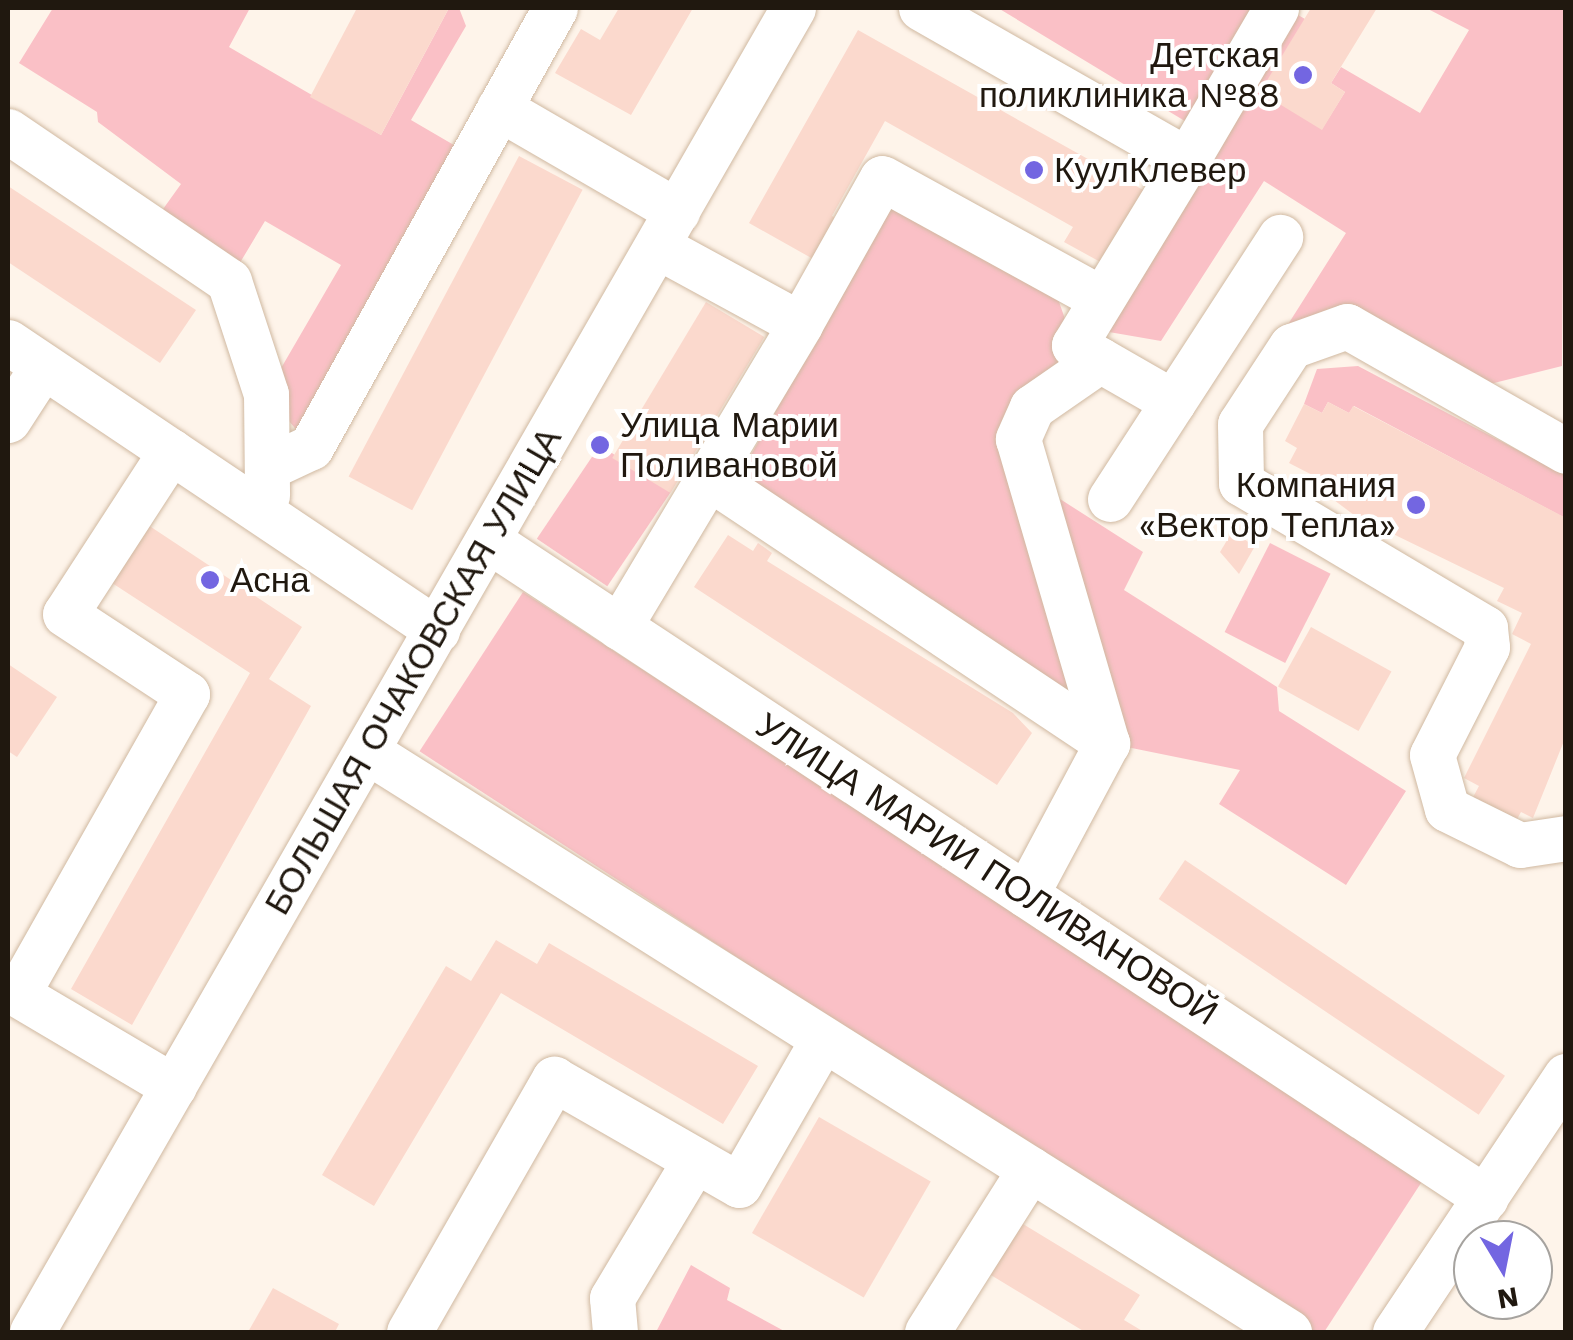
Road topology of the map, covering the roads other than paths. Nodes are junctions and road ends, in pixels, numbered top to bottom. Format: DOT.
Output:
graph roads {
  1 [pos="555,8"];
  2 [pos="793,8"];
  3 [pos="921,8"];
  4 [pos="1276,8"];
  5 [pos="498,108"];
  6 [pos="8,131"];
  7 [pos="1187,160"];
  8 [pos="667,229"];
  9 [pos="1280,237"];
  10 [pos="1100,298"];
  11 [pos="800,324"];
  12 [pos="25,354"];
  13 [pos="1100,360"];
  14 [pos="1173,402"];
  15 [pos="8,420"];
  16 [pos="1566,450"];
  17 [pos="171,451"];
  18 [pos="268,467"];
  19 [pos="708,477"];
  20 [pos="1110,499"];
  21 [pos="267,515"];
  22 [pos="488,540"];
  23 [pos="619,627"];
  24 [pos="437,630"];
  25 [pos="1107,743"];
  26 [pos="367,751"];
  27 [pos="1566,838"];
  28 [pos="1026,896"];
  29 [pos="822,1038"];
  30 [pos="1566,1076"];
  31 [pos="174,1087"];
  32 [pos="696,1160"];
  33 [pos="1030,1169"];
  34 [pos="1486,1198"];
  35 [pos="39,1330"];
  36 [pos="409,1332"];
  37 [pos="615,1332"];
  38 [pos="927,1332"];
  39 [pos="1289,1332"];
  40 [pos="1395,1332"];
  1 -- 5 [label="street"];
  2 -- 8 [label="street, БОЛЬШАЯ ОЧАКОВСКАЯ УЛИЦА"];
  3 -- 7 [label="street"];
  4 -- 7 [label="street"];
  5 -- 8 [label="street"];
  5 -- 18 [label="street"];
  6 -- 18 [label="street"];
  7 -- 10 [label="street"];
  8 -- 11 [label="street"];
  8 -- 22 [label="street, БОЛЬШАЯ ОЧАКОВСКАЯ УЛИЦА"];
  9 -- 14 [label="street"];
  10 -- 11 [label="street"];
  10 -- 13 [label="street"];
  11 -- 19 [label="street"];
  12 -- 15 [label="street"];
  12 -- 17 [label="street"];
  13 -- 14 [label="street"];
  13 -- 25 [label="street"];
  14 -- 20 [label="street"];
  16 -- 27 [label="street"];
  17 -- 21 [label="street"];
  17 -- 31 [label="street"];
  18 -- 21 [label="street"];
  19 -- 23 [label="street"];
  19 -- 25 [label="street"];
  21 -- 24 [label="street"];
  22 -- 23 [label="street, УЛИЦА МАРИИ ПОЛИВАНОВОЙ"];
  22 -- 24 [label="street, БОЛЬШАЯ ОЧАКОВСКАЯ УЛИЦА"];
  23 -- 28 [label="street, УЛИЦА МАРИИ ПОЛИВАНОВОЙ"];
  24 -- 26 [label="street, БОЛЬШАЯ ОЧАКОВСКАЯ УЛИЦА"];
  25 -- 28 [label="street"];
  26 -- 29 [label="street"];
  26 -- 31 [label="street, БОЛЬШАЯ ОЧАКОВСКАЯ УЛИЦА"];
  28 -- 34 [label="street, УЛИЦА МАРИИ ПОЛИВАНОВОЙ"];
  29 -- 32 [label="street"];
  29 -- 33 [label="street"];
  30 -- 34 [label="street"];
  31 -- 35 [label="street, БОЛЬШАЯ ОЧАКОВСКАЯ УЛИЦА"];
  32 -- 36 [label="street"];
  32 -- 37 [label="street"];
  33 -- 38 [label="street"];
  33 -- 39 [label="street"];
  34 -- 40 [label="street"];
}
